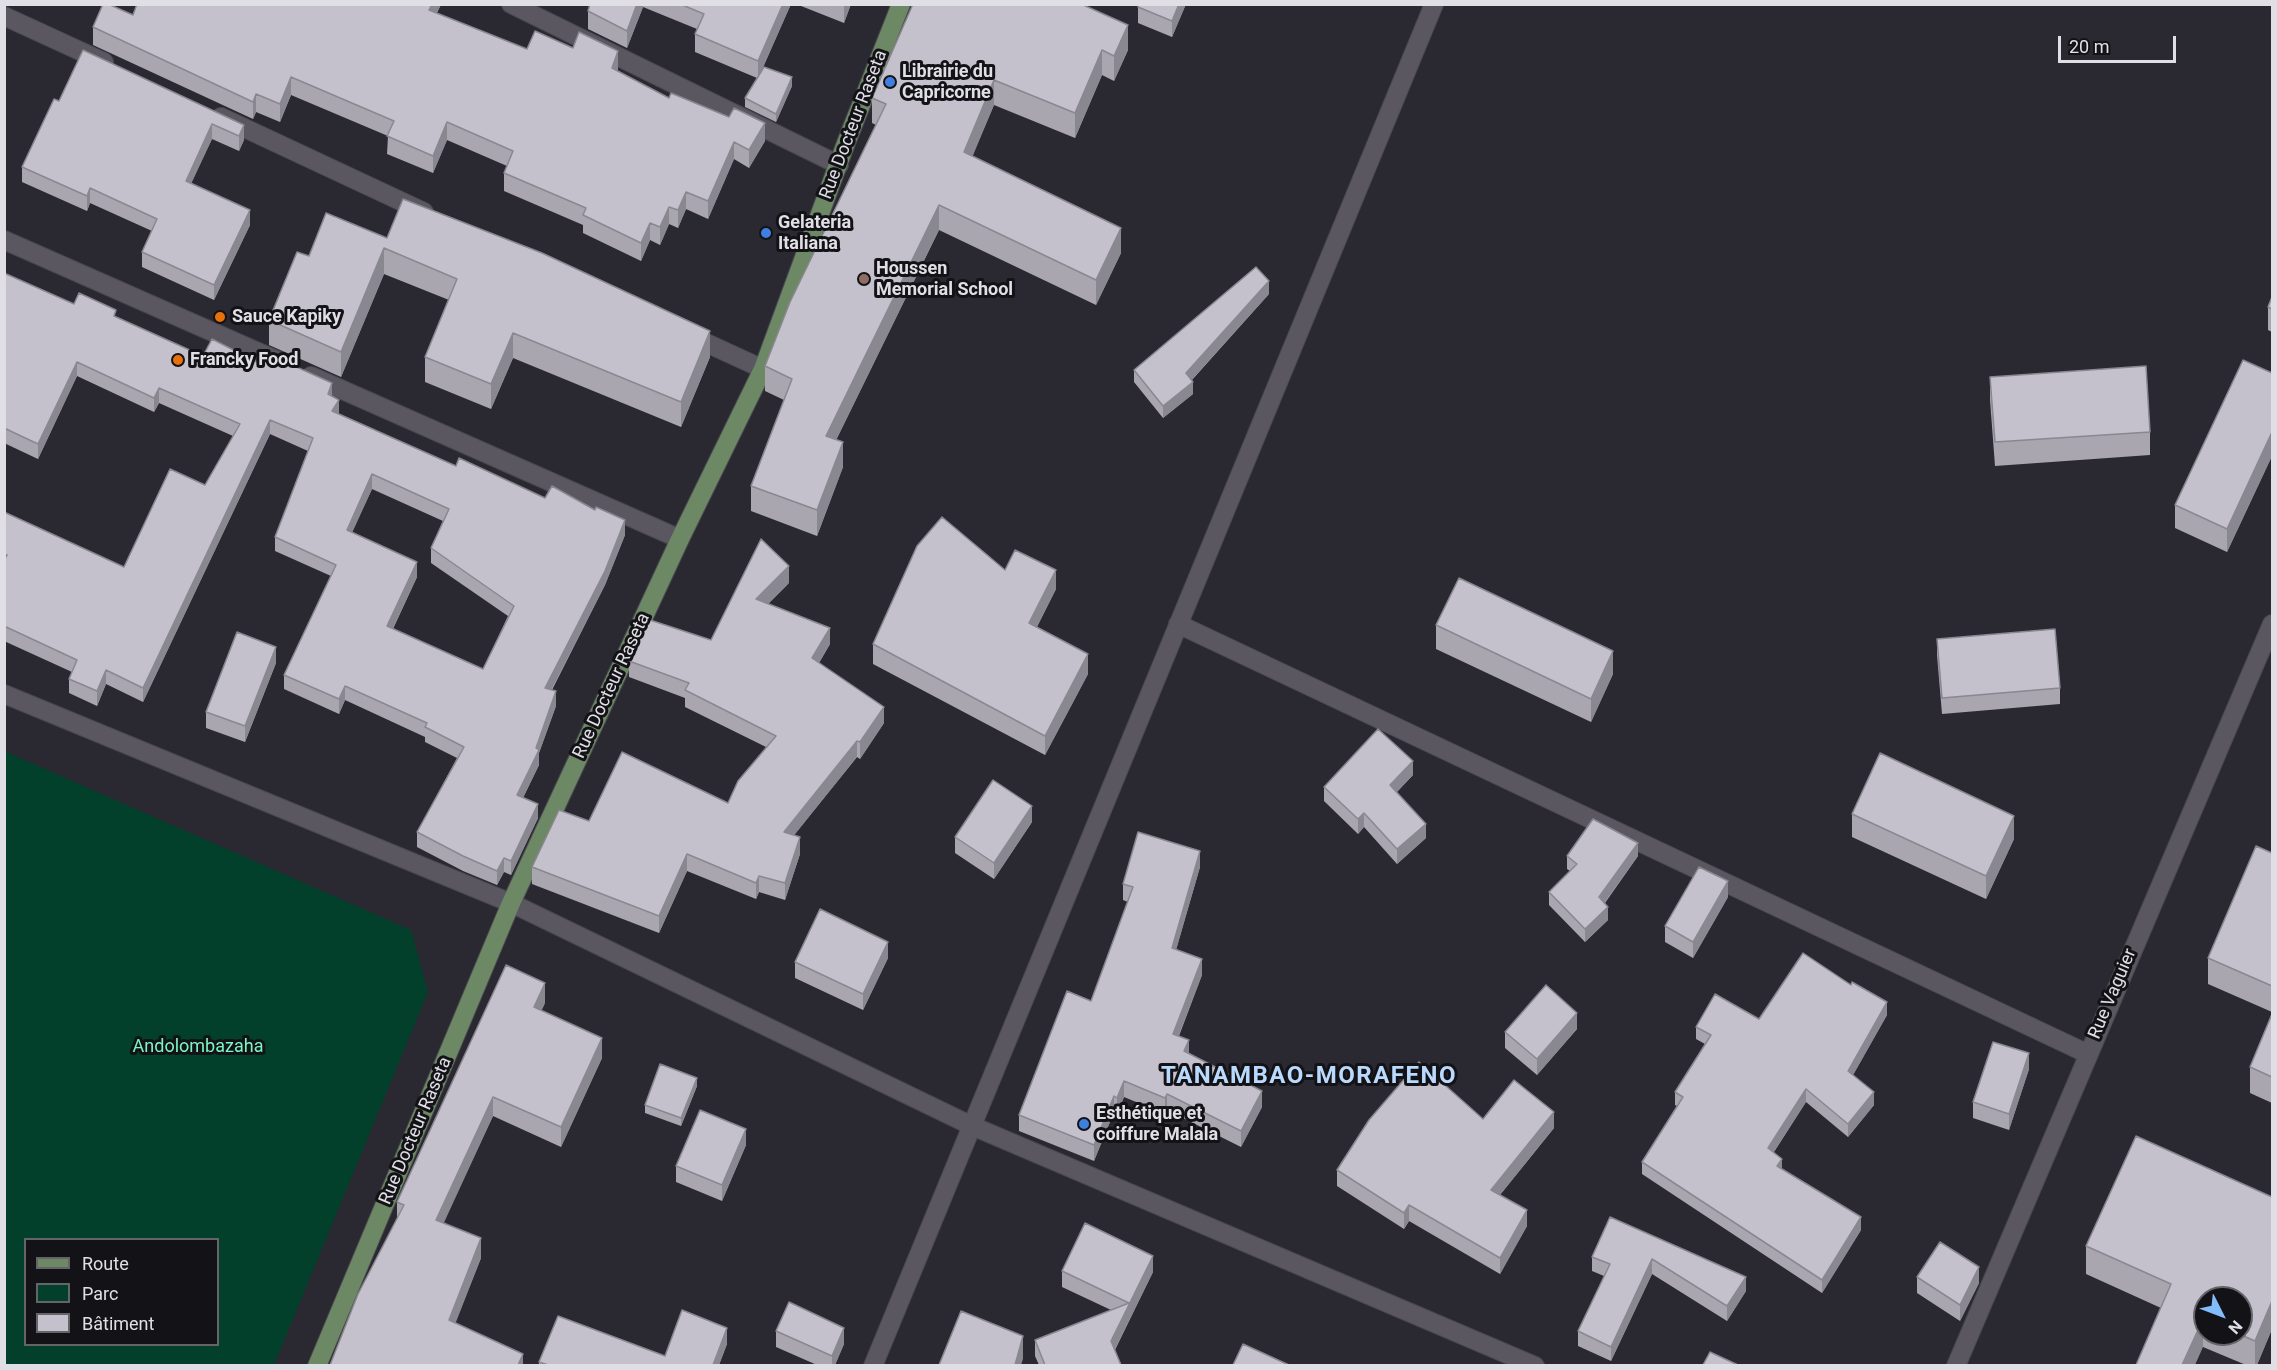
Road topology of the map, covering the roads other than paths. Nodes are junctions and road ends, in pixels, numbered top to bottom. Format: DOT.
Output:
graph roads {
  1 [pos="512,4"];
  2 [pos="901,4"];
  3 [pos="1434,4"];
  4 [pos="4,16"];
  5 [pos="124,72"];
  6 [pos="200,107"];
  7 [pos="839,165"];
  8 [pos="438,218"];
  9 [pos="4,240"];
  10 [pos="676,329"];
  11 [pos="763,369"];
  12 [pos="680,539"];
  13 [pos="1178,624"];
  14 [pos="2272,624"];
  15 [pos="4,694"];
  16 [pos="511,903"];
  17 [pos="2088,1054"];
  18 [pos="970,1125"];
  19 [pos="317,1365"];
  20 [pos="873,1365"];
  21 [pos="1535,1365"];
  22 [pos="1956,1365"];
  1 -- 7 [label="street"];
  2 -- 7 [label="main road, Rue Docteur Raseta"];
  3 -- 13 [label="street"];
  4 -- 5 [label="street"];
  6 -- 8 [label="street"];
  7 -- 11 [label="main road, Rue Docteur Raseta"];
  9 -- 12 [label="street"];
  10 -- 11 [label="street"];
  11 -- 12 [label="main road, Rue Docteur Raseta"];
  12 -- 16 [label="main road, Rue Docteur Raseta"];
  13 -- 17 [label="street"];
  13 -- 18 [label="street"];
  14 -- 17 [label="street, Rue Vaguier"];
  15 -- 16 [label="street"];
  16 -- 18 [label="street"];
  16 -- 19 [label="main road, Rue Docteur Raseta"];
  17 -- 22 [label="street, Rue Vaguier"];
  18 -- 20 [label="street"];
  18 -- 21 [label="street"];
}
